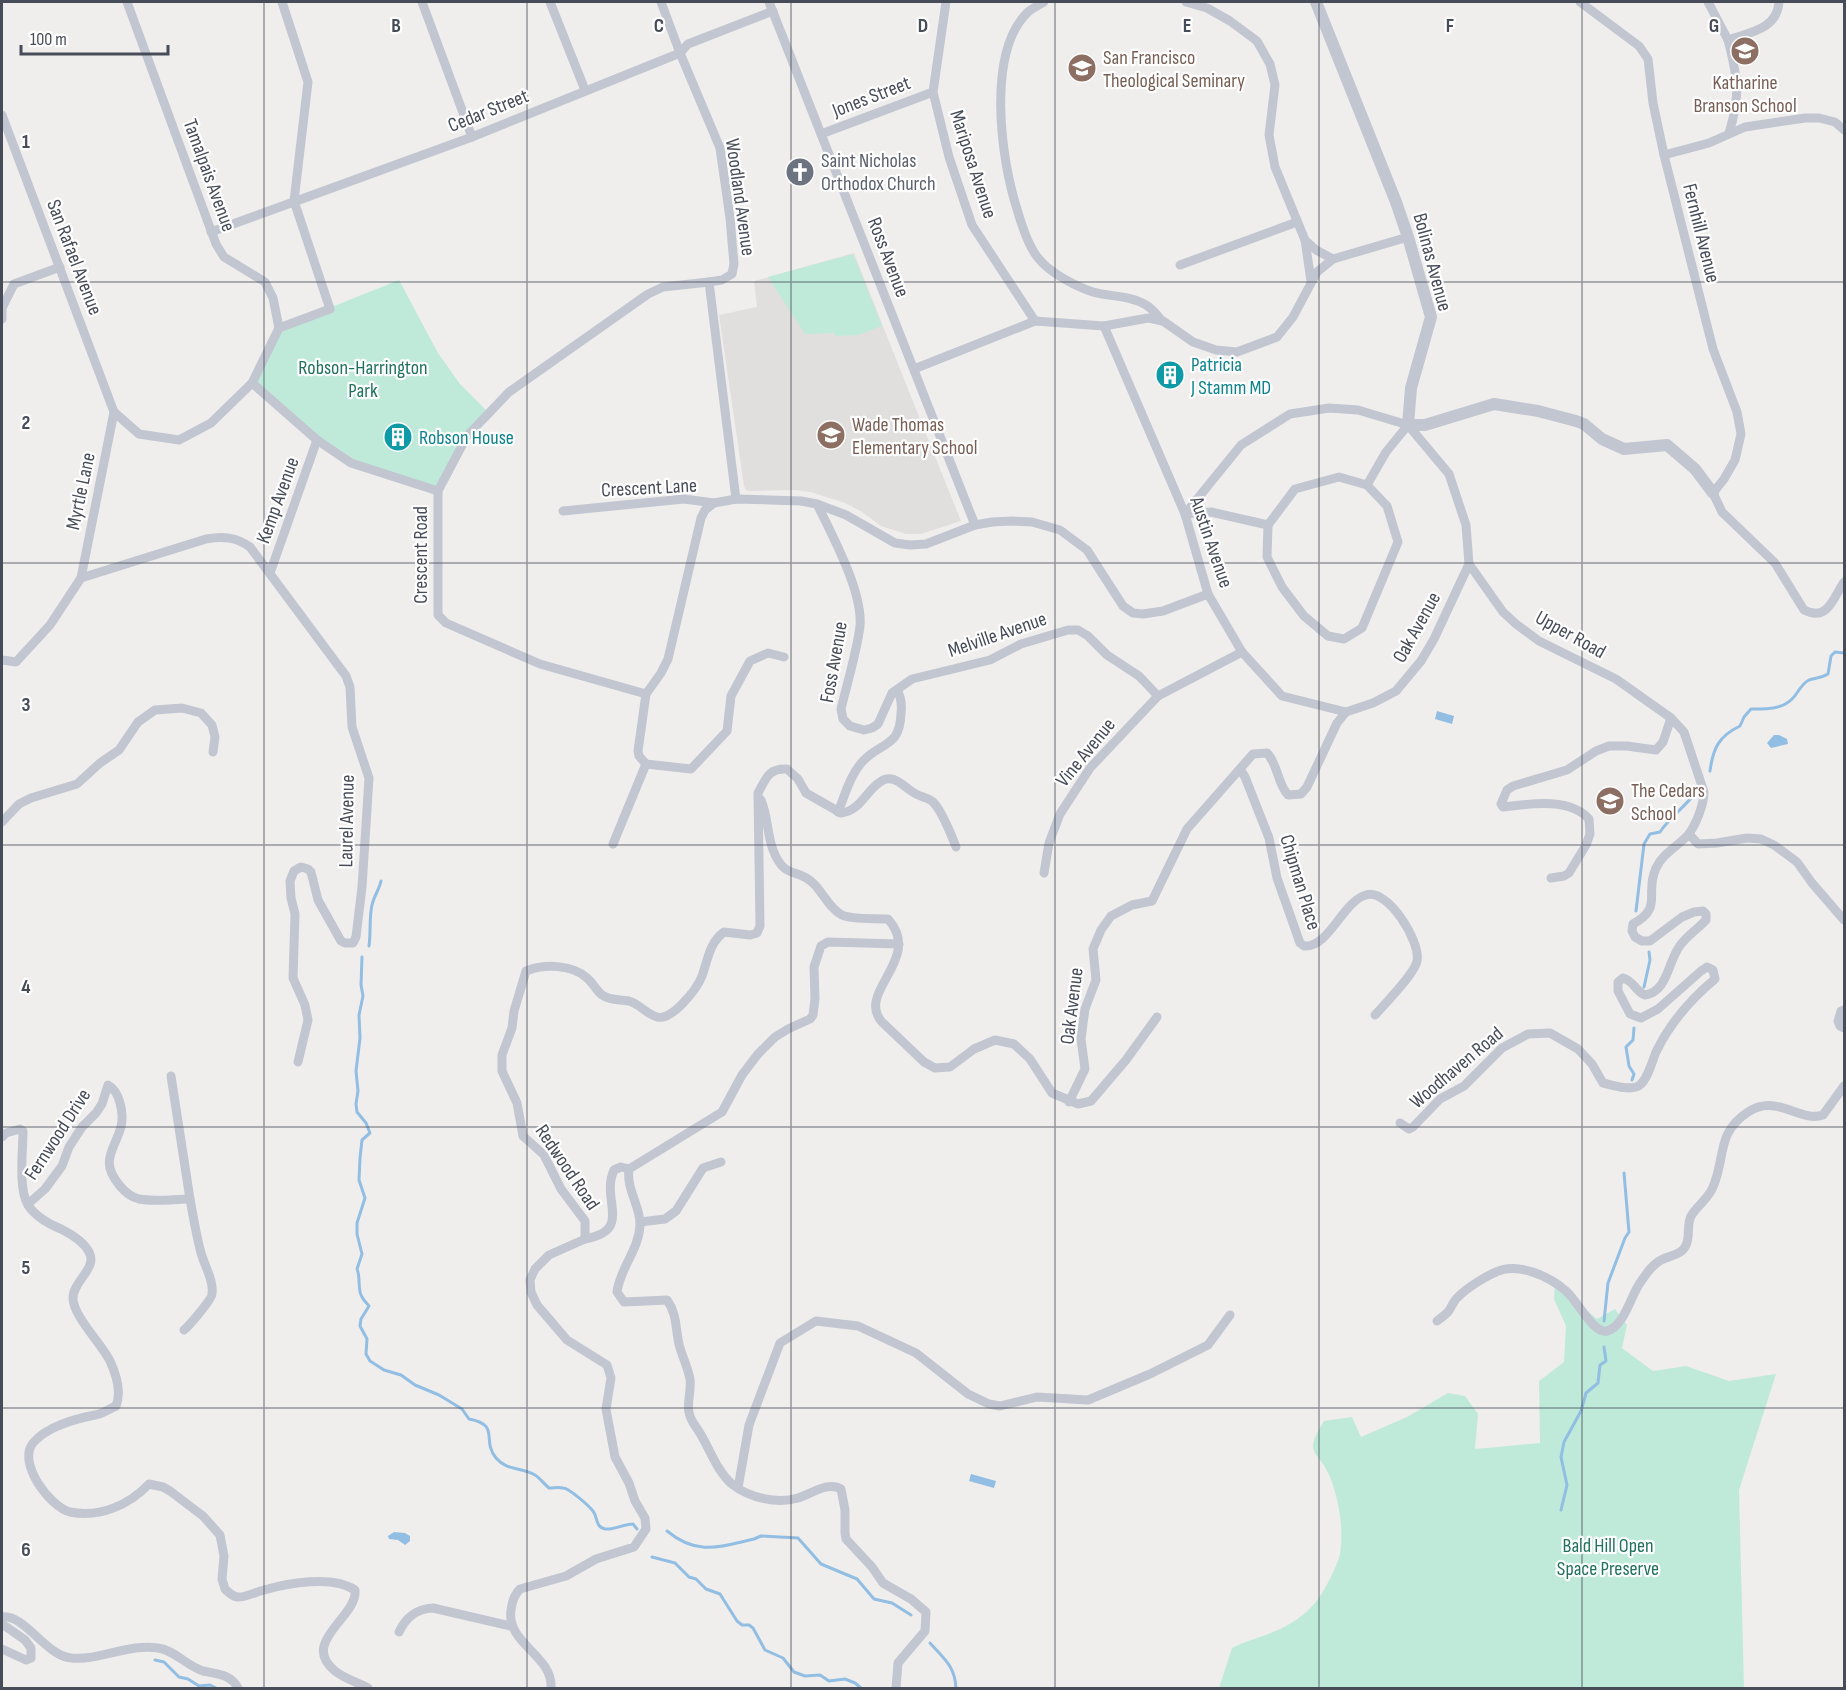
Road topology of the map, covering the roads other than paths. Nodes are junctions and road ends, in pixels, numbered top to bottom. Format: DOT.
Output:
graph roads {
  1 [pos="128,2"];
  2 [pos="282,2"];
  3 [pos="422,2"];
  4 [pos="550,2"];
  5 [pos="661,2"];
  6 [pos="946,2"];
  7 [pos="1044,2"];
  8 [pos="1186,2"];
  9 [pos="1316,2"];
  10 [pos="1580,2"];
  11 [pos="1708,2"];
  12 [pos="1779,2"];
  13 [pos="771,6"];
  14 [pos="1728,40"];
  15 [pos="680,53"];
  16 [pos="585,90"];
  17 [pos="933,92"];
  18 [pos="2,115"];
  19 [pos="1845,130"];
  20 [pos="1730,133"];
  21 [pos="821,134"];
  22 [pos="472,137"];
  23 [pos="1664,155"];
  24 [pos="294,201"];
  25 [pos="1297,222"];
  26 [pos="211,232"];
  27 [pos="1408,237"];
  28 [pos="1305,240"];
  29 [pos="1333,259"];
  30 [pos="1180,266"];
  31 [pos="60,267"];
  32 [pos="1311,281"];
  33 [pos="710,282"];
  34 [pos="1130,299"];
  35 [pos="1134,319"];
  36 [pos="2,320"];
  37 [pos="1035,321"];
  38 [pos="1163,321"];
  39 [pos="1104,326"];
  40 [pos="279,328"];
  41 [pos="914,369"];
  42 [pos="252,383"];
  43 [pos="114,412"];
  44 [pos="1408,425"];
  45 [pos="317,440"];
  46 [pos="1367,485"];
  47 [pos="438,491"];
  48 [pos="1713,493"];
  49 [pos="736,499"];
  50 [pos="714,503"];
  51 [pos="817,504"];
  52 [pos="563,511"];
  53 [pos="1185,514"];
  54 [pos="975,525"];
  55 [pos="1268,525"];
  56 [pos="1469,564"];
  57 [pos="270,573"];
  58 [pos="81,578"];
  59 [pos="1845,582"];
  60 [pos="1208,594"];
  61 [pos="1242,652"];
  62 [pos="784,657"];
  63 [pos="2,660"];
  64 [pos="897,690"];
  65 [pos="646,693"];
  66 [pos="1158,696"];
  67 [pos="1346,712"];
  68 [pos="1671,718"];
  69 [pos="213,752"];
  70 [pos="646,764"];
  71 [pos="1240,769"];
  72 [pos="758,793"];
  73 [pos="837,812"];
  74 [pos="2,822"];
  75 [pos="1689,834"];
  76 [pos="613,844"];
  77 [pos="956,847"];
  78 [pos="1044,873"];
  79 [pos="1551,878"];
  80 [pos="1845,920"];
  81 [pos="899,944"];
  82 [pos="1845,1010"];
  83 [pos="1375,1015"];
  84 [pos="1157,1017"];
  85 [pos="1845,1028"];
  86 [pos="298,1062"];
  87 [pos="171,1076"];
  88 [pos="1845,1086"];
  89 [pos="1069,1102"];
  90 [pos="1400,1123"];
  91 [pos="2,1137"];
  92 [pos="721,1162"];
  93 [pos="629,1169"];
  94 [pos="190,1199"];
  95 [pos="28,1204"];
  96 [pos="640,1222"];
  97 [pos="585,1239"];
  98 [pos="1230,1315"];
  99 [pos="1437,1321"];
  100 [pos="184,1330"];
  101 [pos="738,1488"];
  102 [pos="2,1617"];
  103 [pos="2,1624"];
  104 [pos="511,1626"];
  105 [pos="399,1632"];
  106 [pos="2,1649"];
  107 [pos="238,1689"];
  108 [pos="368,1689"];
  109 [pos="550,1689"];
  110 [pos="896,1689"];
  1 -- 26 [label="street, Tamalpais Avenue"];
  2 -- 24 [label="street"];
  3 -- 22 [label="street"];
  4 -- 16 [label="street"];
  5 -- 15 [label="street, Woodland Avenue"];
  6 -- 17 [label="street, Mariposa Avenue"];
  7 -- 34 [label="street"];
  8 -- 25 [label="street"];
  9 -- 27 [label="street, Bolinas Avenue"];
  10 -- 23 [label="street, Fernhill Avenue"];
  11 -- 14 [label="street"];
  12 -- 14 [label="street"];
  13 -- 15 [label="street, Cedar Street"];
  13 -- 21 [label="street, Ross Avenue"];
  14 -- 20 [label="street"];
  15 -- 16 [label="street, Cedar Street"];
  15 -- 33 [label="street, Woodland Avenue"];
  16 -- 22 [label="street, Cedar Street"];
  17 -- 21 [label="street, Jones Street"];
  17 -- 37 [label="street, Mariposa Avenue"];
  18 -- 31 [label="street, San Rafael Avenue"];
  19 -- 20 [label="street"];
  20 -- 23 [label="street"];
  21 -- 41 [label="street, Ross Avenue"];
  22 -- 24 [label="street, Cedar Street"];
  23 -- 48 [label="street, Fernhill Avenue"];
  24 -- 26 [label="street, Cedar Street"];
  24 -- 40 [label="street"];
  25 -- 28 [label="street"];
  25 -- 30 [label="street"];
  26 -- 40 [label="street, Tamalpais Avenue"];
  27 -- 29 [label="street"];
  27 -- 44 [label="street, Bolinas Avenue"];
  28 -- 29 [label="street"];
  28 -- 32 [label="street"];
  29 -- 32 [label="street"];
  31 -- 36 [label="street"];
  31 -- 43 [label="street, San Rafael Avenue"];
  32 -- 38 [label="street"];
  33 -- 47 [label="street, Crescent Road"];
  33 -- 49 [label="street"];
  34 -- 35 [label="street"];
  34 -- 38 [label="street"];
  35 -- 38 [label="street"];
  35 -- 39 [label="street"];
  37 -- 39 [label="street"];
  37 -- 41 [label="street"];
  39 -- 53 [label="street, Austin Avenue"];
  40 -- 42 [label="street"];
  41 -- 54 [label="street, Ross Avenue"];
  42 -- 43 [label="street"];
  42 -- 45 [label="street"];
  43 -- 58 [label="street, Myrtle Lane"];
  44 -- 46 [label="street"];
  44 -- 48 [label="street"];
  44 -- 53 [label="street"];
  44 -- 56 [label="street"];
  45 -- 47 [label="street"];
  45 -- 57 [label="street, Kemp Avenue"];
  46 -- 55 [label="street"];
  46 -- 55 [label="street"];
  47 -- 65 [label="street, Crescent Road"];
  48 -- 59 [label="street"];
  49 -- 50 [label="street, Crescent Lane"];
  49 -- 51 [label="street, Crescent Lane"];
  50 -- 52 [label="street, Crescent Lane"];
  50 -- 65 [label="street"];
  51 -- 54 [label="street, Crescent Lane"];
  51 -- 64 [label="street, Foss Avenue"];
  53 -- 55 [label="street"];
  53 -- 60 [label="street, Austin Avenue"];
  54 -- 60 [label="street, Crescent Lane"];
  56 -- 67 [label="street, Oak Avenue"];
  56 -- 68 [label="street, Upper Road"];
  57 -- 58 [label="street, Laurel Avenue"];
  57 -- 86 [label="street, Laurel Avenue"];
  58 -- 63 [label="street"];
  60 -- 61 [label="street, Austin Avenue"];
  61 -- 66 [label="street"];
  61 -- 67 [label="street, Austin Avenue"];
  62 -- 70 [label="street"];
  64 -- 66 [label="street, Melville Avenue"];
  64 -- 73 [label="street"];
  65 -- 70 [label="street"];
  66 -- 78 [label="street, Vine Avenue"];
  67 -- 71 [label="street, Oak Avenue"];
  68 -- 75 [label="street, Upper Road"];
  68 -- 79 [label="street"];
  69 -- 74 [label="street"];
  70 -- 76 [label="street"];
  71 -- 83 [label="street, Chipman Place"];
  71 -- 89 [label="street, Oak Avenue"];
  72 -- 73 [label="street"];
  72 -- 81 [label="street"];
  72 -- 97 [label="street, Redwood Road"];
  73 -- 77 [label="street"];
  75 -- 80 [label="street"];
  75 -- 90 [label="street, Woodhaven Road"];
  81 -- 89 [label="street, Oak Avenue"];
  81 -- 93 [label="street"];
  82 -- 85 [label="street"];
  84 -- 89 [label="street"];
  87 -- 94 [label="street"];
  88 -- 99 [label="street"];
  91 -- 95 [label="street"];
  92 -- 96 [label="street"];
  93 -- 96 [label="street"];
  93 -- 97 [label="street"];
  94 -- 95 [label="street, Fernwood Drive"];
  94 -- 100 [label="street"];
  95 -- 108 [label="street"];
  96 -- 101 [label="street"];
  97 -- 104 [label="street, Redwood Road"];
  98 -- 101 [label="street"];
  101 -- 110 [label="street"];
  102 -- 107 [label="street"];
  103 -- 106 [label="street"];
  104 -- 105 [label="street"];
  104 -- 109 [label="street"];
}
